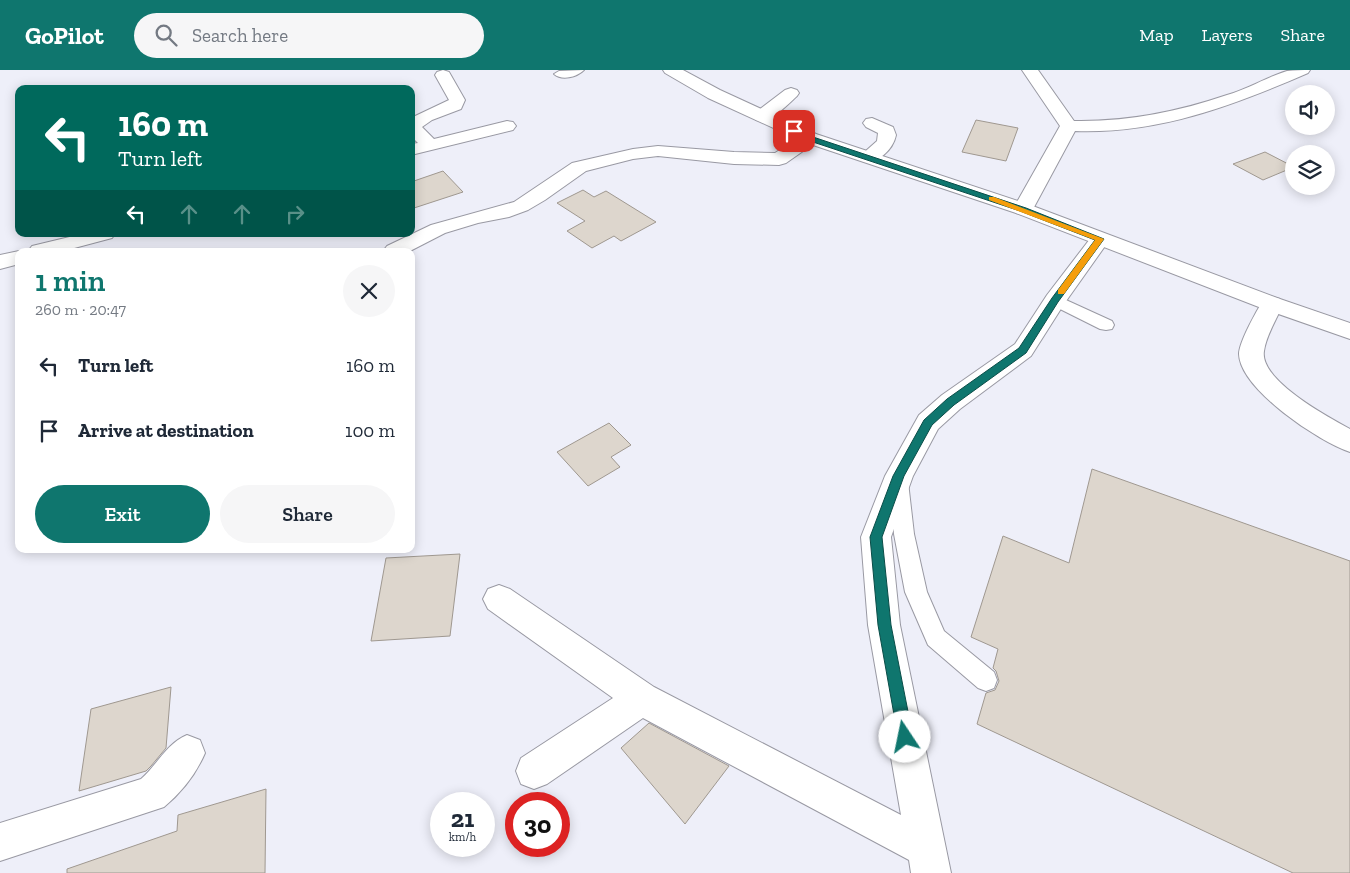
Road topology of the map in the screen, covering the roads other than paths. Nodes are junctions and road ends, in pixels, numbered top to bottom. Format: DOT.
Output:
graph roads {
  1 [pos="578,70"];
  2 [pos="671,70"];
  3 [pos="1030,70"];
  4 [pos="1302,70"];
  5 [pos="559,74"];
  6 [pos="443,75"];
  7 [pos="791,93"];
  8 [pos="762,116"];
  9 [pos="872,123"];
  10 [pos="415,124"];
  11 [pos="507,126"];
  12 [pos="1069,126"];
  13 [pos="415,129"];
  14 [pos="810,138"];
  15 [pos="429,144"];
  16 [pos="415,149"];
  17 [pos="868,157"];
  18 [pos="1023,210"];
  19 [pos="93,237"];
  20 [pos="1100,239"];
  21 [pos="51,248"];
  22 [pos="400,248"];
  23 [pos="15,258"];
  24 [pos="0,262"];
  25 [pos="1055,300"];
  26 [pos="1272,304"];
  27 [pos="1106,325"];
  28 [pos="1350,331"];
  29 [pos="1350,442"];
  30 [pos="899,476"];
  31 [pos="499,599"];
  32 [pos="986,680"];
  33 [pos="642,699"];
  34 [pos="187,754"];
  35 [pos="534,771"];
  36 [pos="0,842"];
  37 [pos="929,861"];
  1 -- 5 [label="lane"];
  2 -- 8 [label="street"];
  3 -- 12 [label="street"];
  4 -- 12 [label="street"];
  6 -- 10 [label="street"];
  7 -- 8 [label="street"];
  8 -- 14 [label="street"];
  9 -- 17 [label="street"];
  11 -- 15 [label="street"];
  12 -- 18 [label="street"];
  13 -- 15 [label="street"];
  14 -- 17 [label="street"];
  14 -- 22 [label="street"];
  15 -- 16 [label="street"];
  17 -- 18 [label="street"];
  18 -- 20 [label="street"];
  19 -- 21 [label="street"];
  20 -- 25 [label="street"];
  20 -- 26 [label="street"];
  23 -- 24 [label="street"];
  25 -- 27 [label="lane"];
  25 -- 30 [label="street"];
  26 -- 28 [label="street"];
  26 -- 29 [label="street"];
  30 -- 32 [label="lane"];
  30 -- 37 [label="street"];
  31 -- 33 [label="street"];
  33 -- 35 [label="street"];
  33 -- 37 [label="street"];
  34 -- 36 [label="street"];
}
